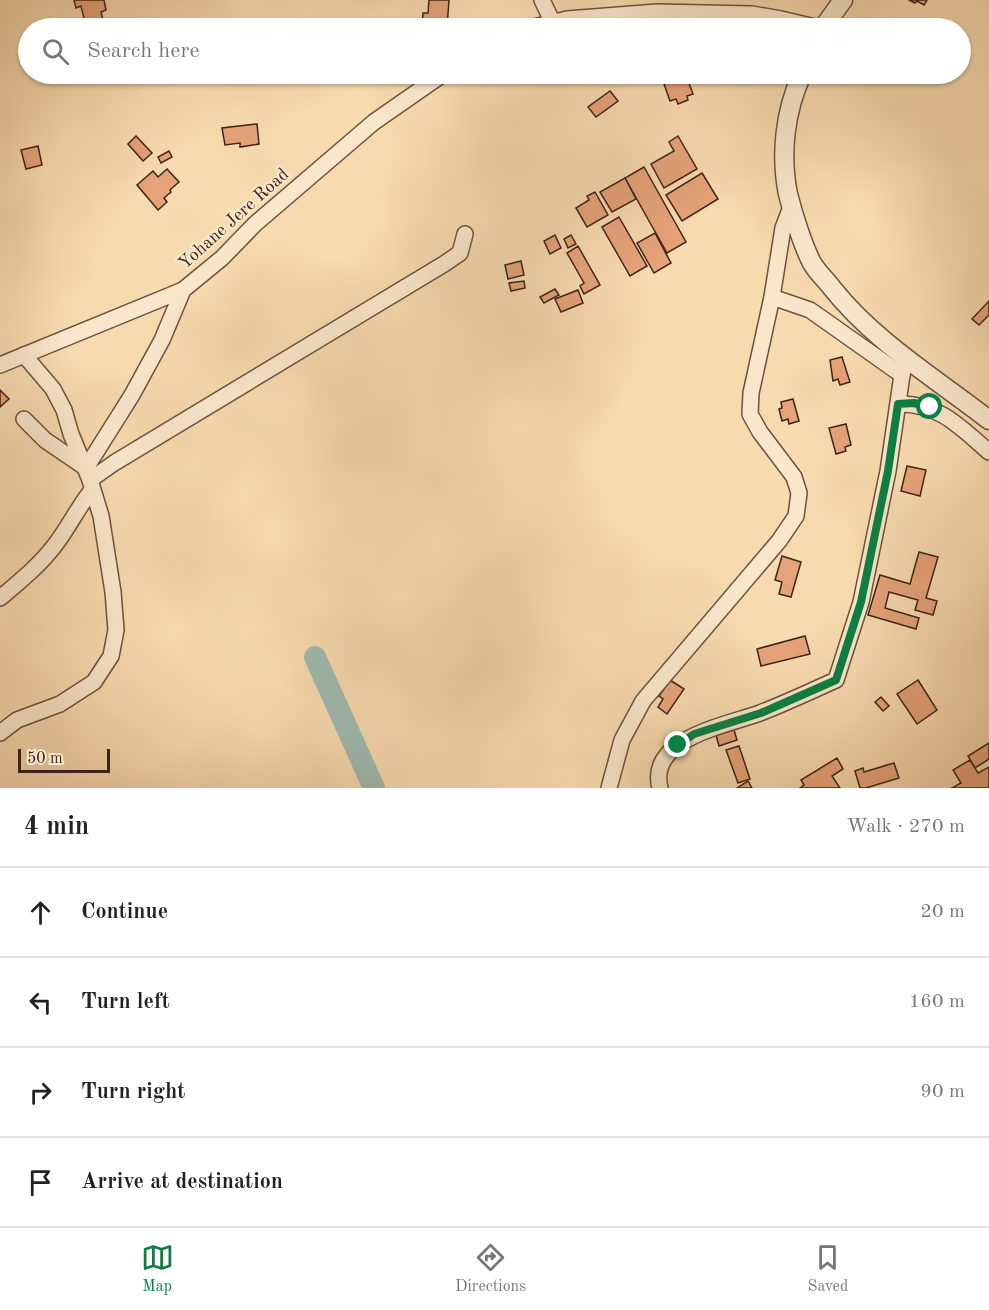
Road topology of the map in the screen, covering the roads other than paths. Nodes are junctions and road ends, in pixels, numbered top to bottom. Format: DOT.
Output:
graph roads {
  1 [pos="542,0"];
  2 [pos="843,0"];
  3 [pos="551,18"];
  4 [pos="586,18"];
  5 [pos="775,18"];
  6 [pos="829,18"];
  7 [pos="429,84"];
  8 [pos="798,84"];
  9 [pos="791,207"];
  10 [pos="465,234"];
  11 [pos="183,290"];
  12 [pos="772,297"];
  13 [pos="24,356"];
  14 [pos="0,365"];
  15 [pos="904,367"];
  16 [pos="898,404"];
  17 [pos="24,419"];
  18 [pos="989,420"];
  19 [pos="989,452"];
  20 [pos="90,479"];
  21 [pos="0,598"];
  22 [pos="0,733"];
  23 [pos="609,788"];
  24 [pos="660,788"];
  1 -- 3 [label="street"];
  2 -- 6 [label="street"];
  4 -- 5 [label="street"];
  7 -- 11 [label="street, Yohane Jere Road"];
  8 -- 9 [label="street"];
  9 -- 12 [label="street"];
  9 -- 15 [label="street"];
  10 -- 20 [label="street"];
  11 -- 13 [label="street"];
  11 -- 20 [label="street, Yohane Jere Road"];
  12 -- 15 [label="street"];
  12 -- 23 [label="street"];
  13 -- 14 [label="street"];
  13 -- 20 [label="street"];
  15 -- 16 [label="street"];
  15 -- 18 [label="street"];
  16 -- 19 [label="street"];
  16 -- 24 [label="street"];
  17 -- 20 [label="street"];
  20 -- 21 [label="street"];
  20 -- 22 [label="street"];
}
